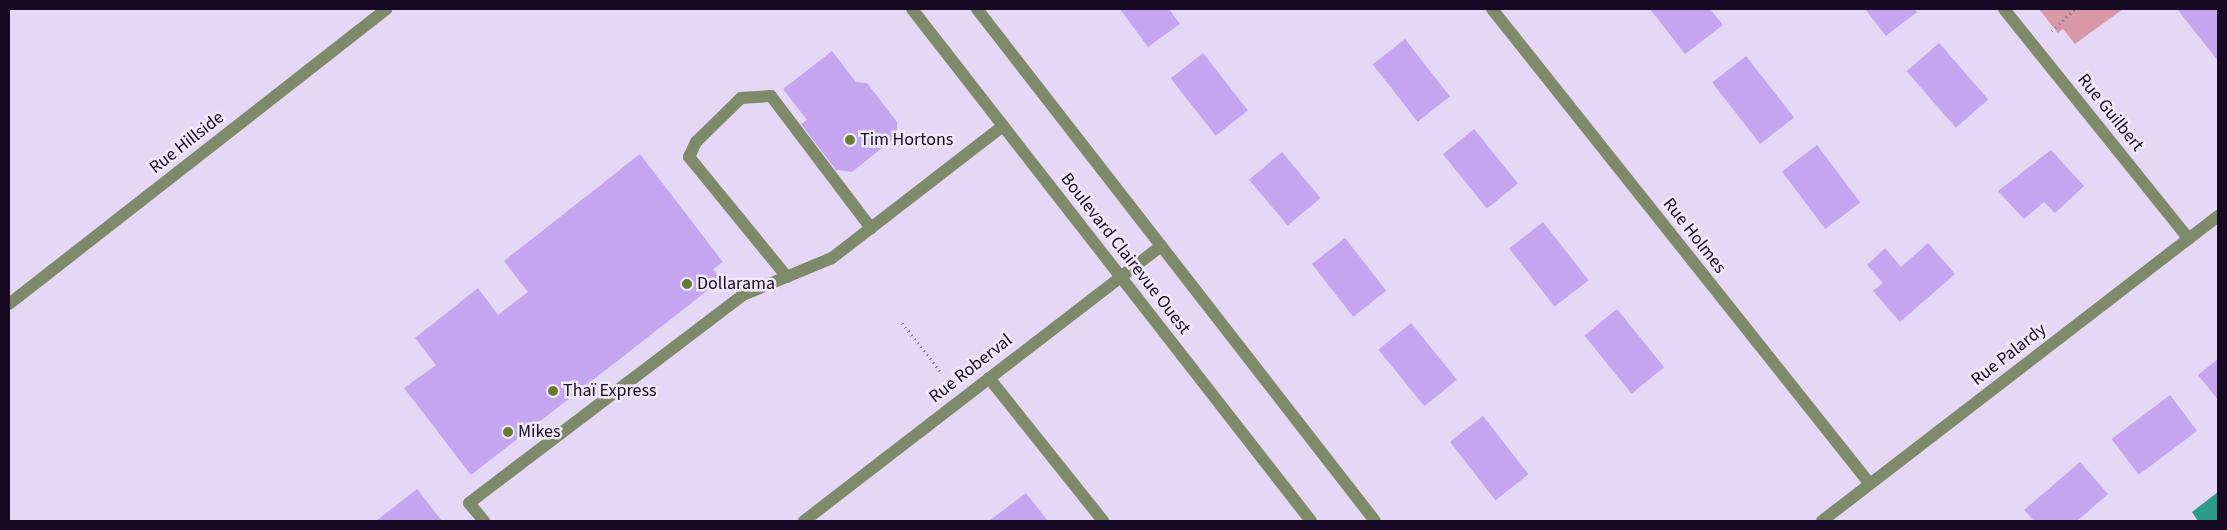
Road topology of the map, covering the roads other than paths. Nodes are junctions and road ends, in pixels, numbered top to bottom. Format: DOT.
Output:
graph roads {
  1 [pos="387,9"];
  2 [pos="912,9"];
  3 [pos="977,9"];
  4 [pos="1492,9"];
  5 [pos="2004,9"];
  6 [pos="1003,126"];
  7 [pos="2218,216"];
  8 [pos="871,228"];
  9 [pos="2190,238"];
  10 [pos="1161,246"];
  11 [pos="787,277"];
  12 [pos="1121,277"];
  13 [pos="9,304"];
  14 [pos="989,378"];
  15 [pos="1870,484"];
  16 [pos="484,521"];
  17 [pos="804,521"];
  18 [pos="1103,521"];
  19 [pos="1311,521"];
  20 [pos="1376,521"];
  21 [pos="1822,521"];
  1 -- 13 [label="street, Rue Hillside"];
  2 -- 6 [label="street, Boulevard Clairevue Ouest"];
  3 -- 10 [label="street, Boulevard Clairevue Ouest"];
  4 -- 15 [label="street, Rue Holmes"];
  5 -- 9 [label="street, Rue Guilbert"];
  6 -- 8 [label="street"];
  6 -- 12 [label="street, Boulevard Clairevue Ouest"];
  7 -- 9 [label="street, Rue Palardy"];
  8 -- 11 [label="street"];
  8 -- 11 [label="street"];
  9 -- 15 [label="street, Rue Palardy"];
  10 -- 12 [label="street, Rue Roberval"];
  10 -- 20 [label="street, Boulevard Clairevue Ouest"];
  11 -- 16 [label="street"];
  12 -- 14 [label="street, Rue Roberval"];
  12 -- 19 [label="street, Boulevard Clairevue Ouest"];
  14 -- 17 [label="street, Rue Roberval"];
  14 -- 18 [label="street"];
  15 -- 21 [label="street, Rue Palardy"];
}
